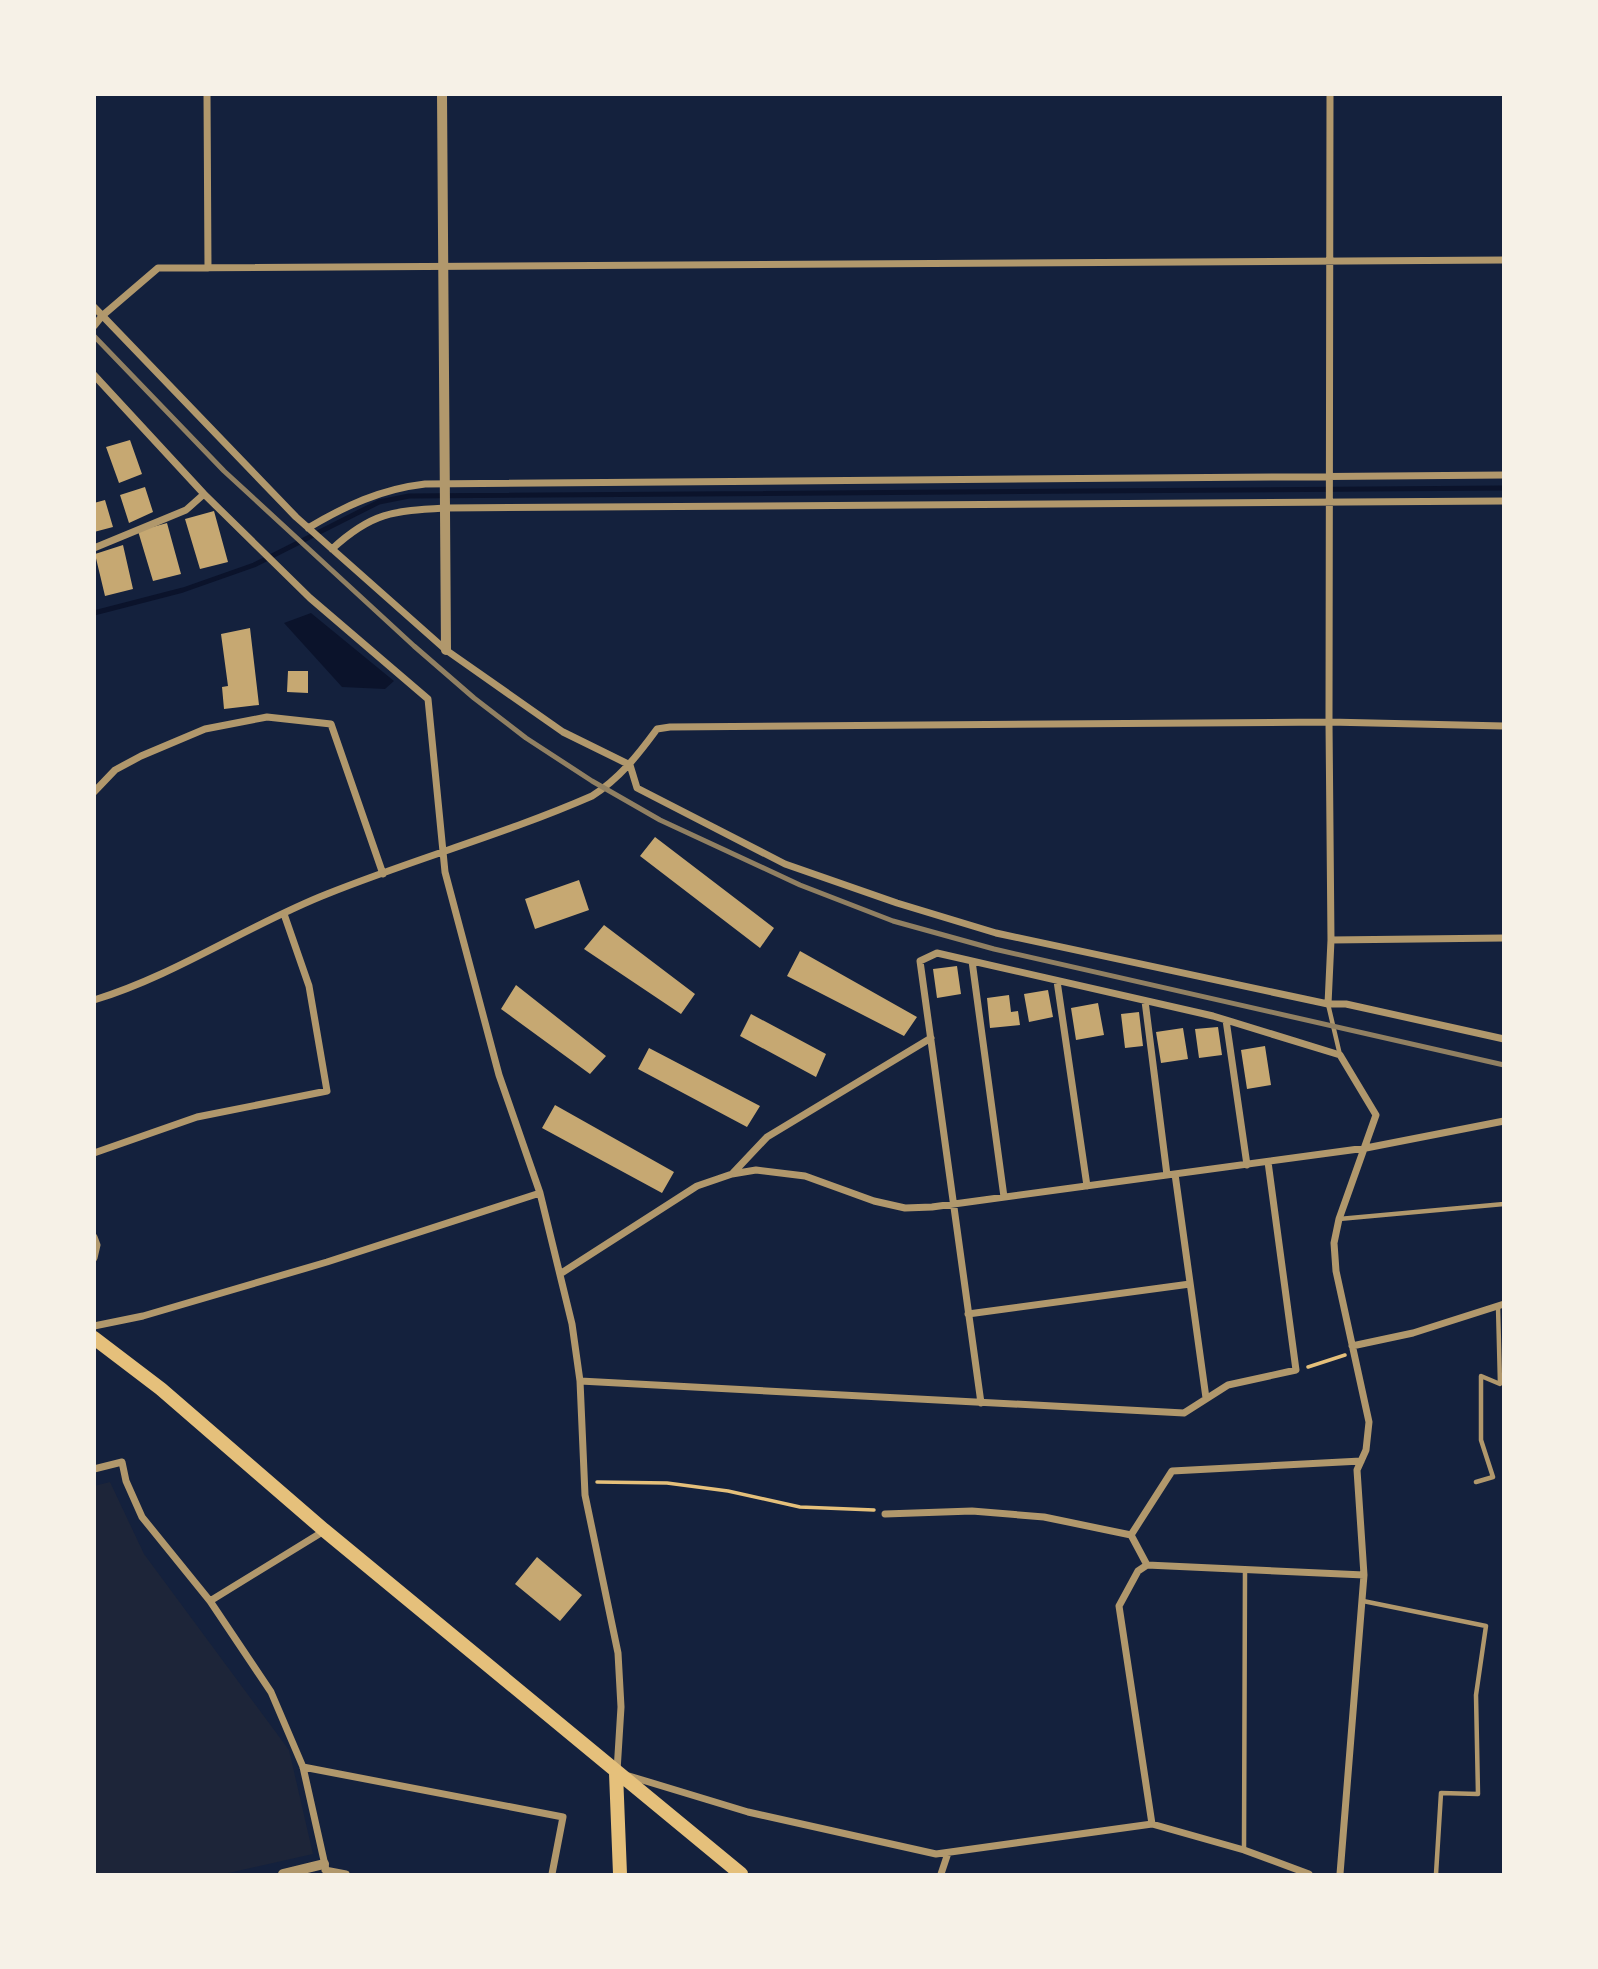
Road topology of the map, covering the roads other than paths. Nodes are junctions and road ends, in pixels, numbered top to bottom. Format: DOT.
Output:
graph roads {
  1 [pos="207,94"];
  2 [pos="442,94"];
  3 [pos="1330,94"];
  4 [pos="1503,260"];
  5 [pos="1329,262"];
  6 [pos="444,267"];
  7 [pos="208,268"];
  8 [pos="94,307"];
  9 [pos="102,316"];
  10 [pos="94,326"];
  11 [pos="94,375"];
  12 [pos="1503,475"];
  13 [pos="1331,479"];
  14 [pos="446,485"];
  15 [pos="204,494"];
  16 [pos="1331,500"];
  17 [pos="1503,501"];
  18 [pos="446,508"];
  19 [pos="310,529"];
  20 [pos="94,548"];
  21 [pos="332,550"];
  22 [pos="446,650"];
  23 [pos="1329,722"];
  24 [pos="1503,726"];
  25 [pos="630,765"];
  26 [pos="94,792"];
  27 [pos="442,853"];
  28 [pos="383,874"];
  29 [pos="284,914"];
  30 [pos="1503,938"];
  31 [pos="1331,940"];
  32 [pos="972,961"];
  33 [pos="1057,981"];
  34 [pos="94,1000"];
  35 [pos="1145,1001"];
  36 [pos="1328,1004"];
  37 [pos="1226,1020"];
  38 [pos="930,1038"];
  39 [pos="1503,1039"];
  40 [pos="1340,1055"];
  41 [pos="1503,1121"];
  42 [pos="1366,1148"];
  43 [pos="94,1153"];
  44 [pos="1268,1162"];
  45 [pos="1247,1165"];
  46 [pos="732,1174"];
  47 [pos="1171,1175"];
  48 [pos="1087,1186"];
  49 [pos="541,1193"];
  50 [pos="1004,1197"];
  51 [pos="1503,1203"];
  52 [pos="953,1204"];
  53 [pos="1339,1219"];
  54 [pos="94,1237"];
  55 [pos="94,1258"];
  56 [pos="560,1274"];
  57 [pos="1190,1284"];
  58 [pos="1501,1305"];
  59 [pos="968,1314"];
  60 [pos="94,1326"];
  61 [pos="94,1338"];
  62 [pos="1353,1349"];
  63 [pos="580,1381"];
  64 [pos="1502,1384"];
  65 [pos="1206,1398"];
  66 [pos="981,1402"];
  67 [pos="1361,1461"];
  68 [pos="94,1469"];
  69 [pos="1476,1482"];
  70 [pos="885,1514"];
  71 [pos="324,1530"];
  72 [pos="1131,1535"];
  73 [pos="1147,1565"];
  74 [pos="1245,1570"];
  75 [pos="1364,1575"];
  76 [pos="210,1601"];
  77 [pos="1362,1601"];
  78 [pos="303,1766"];
  79 [pos="616,1773"];
  80 [pos="1152,1824"];
  81 [pos="1244,1850"];
  82 [pos="948,1853"];
  83 [pos="325,1869"];
  84 [pos="282,1874"];
  85 [pos="346,1874"];
  86 [pos="552,1874"];
  87 [pos="620,1874"];
  88 [pos="741,1874"];
  89 [pos="941,1874"];
  90 [pos="1308,1874"];
  91 [pos="1340,1874"];
  92 [pos="1436,1874"];
  1 -- 7 [label="street"];
  2 -- 6 [label="street"];
  3 -- 5 [label="street"];
  4 -- 5 [label="street"];
  5 -- 6 [label="street"];
  5 -- 13 [label="street"];
  6 -- 7 [label="street"];
  6 -- 14 [label="street"];
  7 -- 9 [label="street"];
  8 -- 9 [label="street"];
  9 -- 10 [label="street"];
  9 -- 19 [label="street"];
  11 -- 15 [label="street"];
  12 -- 13 [label="street"];
  13 -- 14 [label="street"];
  13 -- 16 [label="street"];
  14 -- 18 [label="street"];
  14 -- 19 [label="street"];
  15 -- 20 [label="street"];
  15 -- 27 [label="street"];
  16 -- 17 [label="street"];
  16 -- 18 [label="street"];
  16 -- 23 [label="street"];
  18 -- 21 [label="street"];
  18 -- 22 [label="street"];
  19 -- 21 [label="street"];
  21 -- 22 [label="street"];
  22 -- 25 [label="street"];
  23 -- 24 [label="street"];
  23 -- 25 [label="street"];
  23 -- 31 [label="street"];
  25 -- 27 [label="street"];
  25 -- 36 [label="street"];
  26 -- 28 [label="street"];
  27 -- 28 [label="street"];
  27 -- 49 [label="street"];
  28 -- 29 [label="street"];
  29 -- 34 [label="street"];
  29 -- 43 [label="street"];
  30 -- 31 [label="street"];
  31 -- 36 [label="street"];
  32 -- 33 [label="street"];
  32 -- 38 [label="street"];
  32 -- 50 [label="street"];
  33 -- 35 [label="street"];
  33 -- 48 [label="street"];
  35 -- 37 [label="street"];
  35 -- 47 [label="street"];
  36 -- 39 [label="street"];
  36 -- 40 [label="lane"];
  37 -- 40 [label="street"];
  37 -- 45 [label="street"];
  38 -- 46 [label="street"];
  38 -- 52 [label="street"];
  40 -- 42 [label="street"];
  41 -- 42 [label="street"];
  42 -- 44 [label="street"];
  42 -- 53 [label="street"];
  44 -- 45 [label="street"];
  44 -- 65 [label="street"];
  45 -- 47 [label="street"];
  46 -- 52 [label="street"];
  46 -- 56 [label="street"];
  47 -- 48 [label="street"];
  47 -- 57 [label="street"];
  48 -- 50 [label="street"];
  49 -- 56 [label="street"];
  49 -- 60 [label="street"];
  50 -- 52 [label="street"];
  51 -- 53 [label="lane"];
  52 -- 59 [label="street"];
  53 -- 62 [label="street"];
  54 -- 55 [label="street"];
  56 -- 63 [label="street"];
  57 -- 59 [label="street"];
  57 -- 65 [label="street"];
  58 -- 62 [label="street"];
  58 -- 64 [label="lane"];
  59 -- 66 [label="street"];
  61 -- 71 [label="main road"];
  62 -- 67 [label="street"];
  63 -- 66 [label="street"];
  63 -- 79 [label="street"];
  64 -- 69 [label="lane"];
  65 -- 66 [label="street"];
  67 -- 72 [label="street"];
  67 -- 75 [label="street"];
  68 -- 76 [label="street"];
  70 -- 72 [label="street"];
  71 -- 76 [label="street"];
  71 -- 79 [label="main road"];
  72 -- 73 [label="street"];
  73 -- 74 [label="street"];
  73 -- 80 [label="street"];
  74 -- 75 [label="street"];
  74 -- 81 [label="lane"];
  75 -- 77 [label="street"];
  76 -- 78 [label="street"];
  77 -- 91 [label="street"];
  77 -- 92 [label="lane"];
  78 -- 83 [label="street"];
  78 -- 86 [label="street"];
  79 -- 82 [label="street"];
  79 -- 87 [label="main road"];
  79 -- 88 [label="main road"];
  80 -- 81 [label="street"];
  80 -- 82 [label="street"];
  81 -- 90 [label="street"];
  82 -- 89 [label="street"];
  83 -- 84 [label="street"];
  83 -- 85 [label="street"];
}
